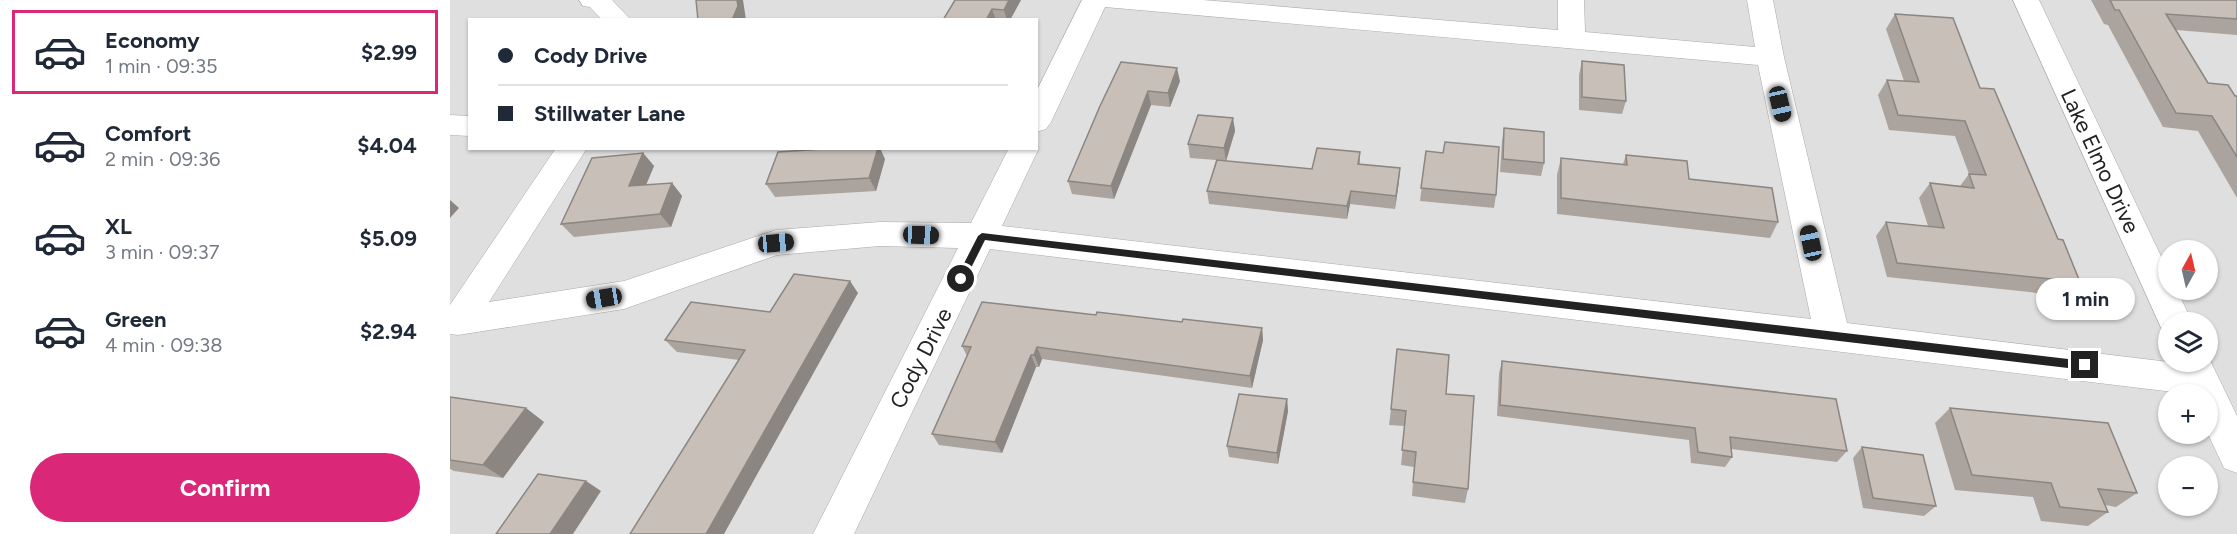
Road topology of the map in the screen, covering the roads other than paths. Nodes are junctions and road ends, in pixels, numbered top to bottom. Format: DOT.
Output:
graph roads {
  1 [pos="592,0"];
  2 [pos="1095,0"];
  3 [pos="1108,0"];
  4 [pos="1571,0"];
  5 [pos="1760,0"];
  6 [pos="2026,0"];
  7 [pos="616,18"];
  8 [pos="1572,40"];
  9 [pos="1770,57"];
  10 [pos="1038,118"];
  11 [pos="450,124"];
  12 [pos="468,126"];
  13 [pos="571,150"];
  14 [pos="1023,150"];
  15 [pos="982,236"];
  16 [pos="2170,312"];
  17 [pos="454,320"];
  18 [pos="1832,335"];
  19 [pos="2158,366"];
  20 [pos="2198,372"];
  21 [pos="2237,456"];
  22 [pos="832,534"];
  1 -- 7 [label="street"];
  2 -- 10 [label="street"];
  3 -- 8 [label="street"];
  4 -- 8 [label="street"];
  5 -- 9 [label="street"];
  6 -- 16 [label="street, Lake Elmo Drive"];
  8 -- 9 [label="street"];
  9 -- 18 [label="street"];
  11 -- 12 [label="street"];
  13 -- 17 [label="street"];
  14 -- 15 [label="street, Cody Drive"];
  15 -- 17 [label="street"];
  15 -- 18 [label="street"];
  15 -- 22 [label="street, Cody Drive"];
  18 -- 19 [label="street"];
  20 -- 21 [label="street"];
}
